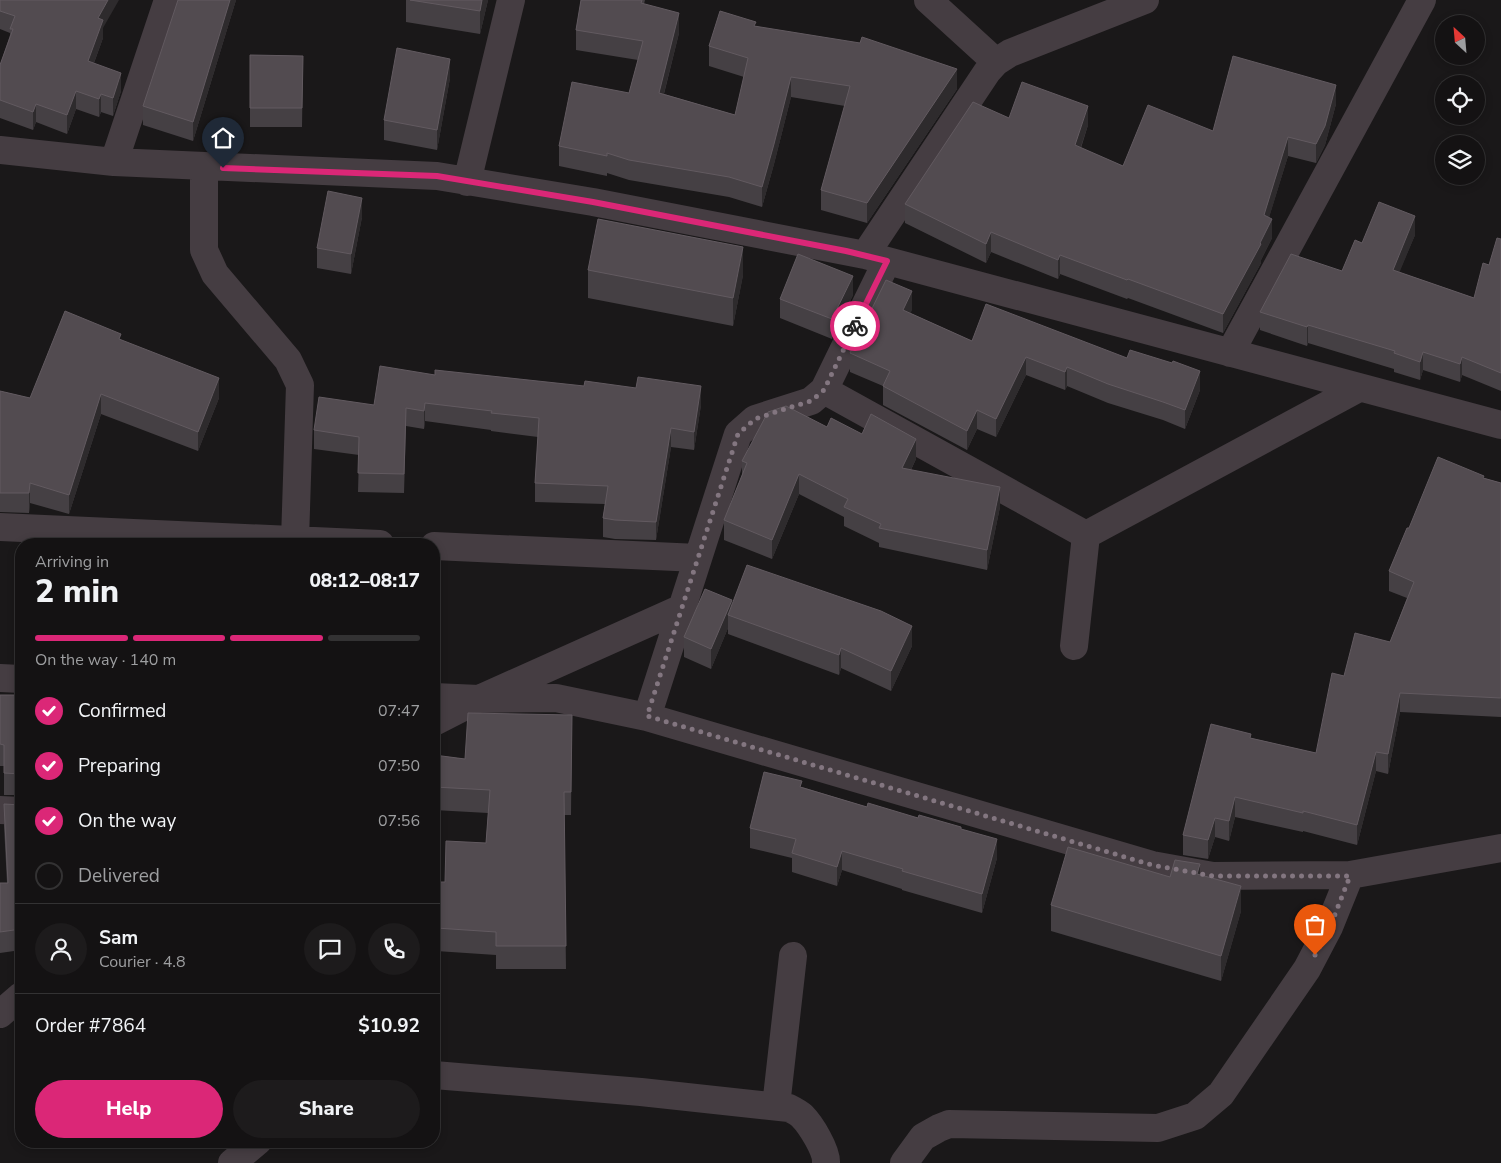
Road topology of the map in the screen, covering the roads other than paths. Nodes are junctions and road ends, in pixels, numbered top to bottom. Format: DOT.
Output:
graph roads {
  1 [pos="168,0"];
  2 [pos="511,0"];
  3 [pos="928,0"];
  4 [pos="1145,0"];
  5 [pos="1422,0"];
  6 [pos="996,62"];
  7 [pos="0,150"];
  8 [pos="114,162"];
  9 [pos="204,167"];
  10 [pos="467,182"];
  11 [pos="876,258"];
  12 [pos="1230,353"];
  13 [pos="1358,388"];
  14 [pos="824,390"];
  15 [pos="1501,426"];
  16 [pos="0,527"];
  17 [pos="1086,535"];
  18 [pos="250,538"];
  19 [pos="295,538"];
  20 [pos="440,546"];
  21 [pos="698,558"];
  22 [pos="682,608"];
  23 [pos="1074,646"];
  24 [pos="0,678"];
  25 [pos="15,679"];
  26 [pos="440,697"];
  27 [pos="479,699"];
  28 [pos="647,716"];
  29 [pos="440,719"];
  30 [pos="0,810"];
  31 [pos="15,811"];
  32 [pos="1501,848"];
  33 [pos="1350,876"];
  34 [pos="793,956"];
  35 [pos="15,1001"];
  36 [pos="0,1014"];
  37 [pos="440,1075"];
  38 [pos="776,1106"];
  39 [pos="250,1148"];
  40 [pos="232,1163"];
  41 [pos="826,1163"];
  42 [pos="904,1163"];
  1 -- 8 [label="street"];
  2 -- 10 [label="street"];
  3 -- 6 [label="street"];
  4 -- 6 [label="street"];
  5 -- 12 [label="street"];
  6 -- 11 [label="street"];
  7 -- 8 [label="street"];
  8 -- 9 [label="street"];
  9 -- 10 [label="street"];
  9 -- 19 [label="street"];
  10 -- 11 [label="street"];
  11 -- 12 [label="street"];
  11 -- 14 [label="street"];
  12 -- 13 [label="street"];
  13 -- 15 [label="street"];
  13 -- 17 [label="street"];
  14 -- 17 [label="street"];
  14 -- 21 [label="street"];
  16 -- 18 [label="street"];
  17 -- 23 [label="street"];
  20 -- 21 [label="street"];
  21 -- 22 [label="street"];
  22 -- 27 [label="street"];
  22 -- 28 [label="street"];
  24 -- 25 [label="street"];
  26 -- 27 [label="street"];
  27 -- 28 [label="street"];
  27 -- 29 [label="street"];
  28 -- 33 [label="street"];
  30 -- 31 [label="street"];
  32 -- 33 [label="street"];
  33 -- 42 [label="street"];
  34 -- 38 [label="street"];
  35 -- 36 [label="street"];
  37 -- 38 [label="street"];
  38 -- 41 [label="street"];
  39 -- 40 [label="street"];
}
